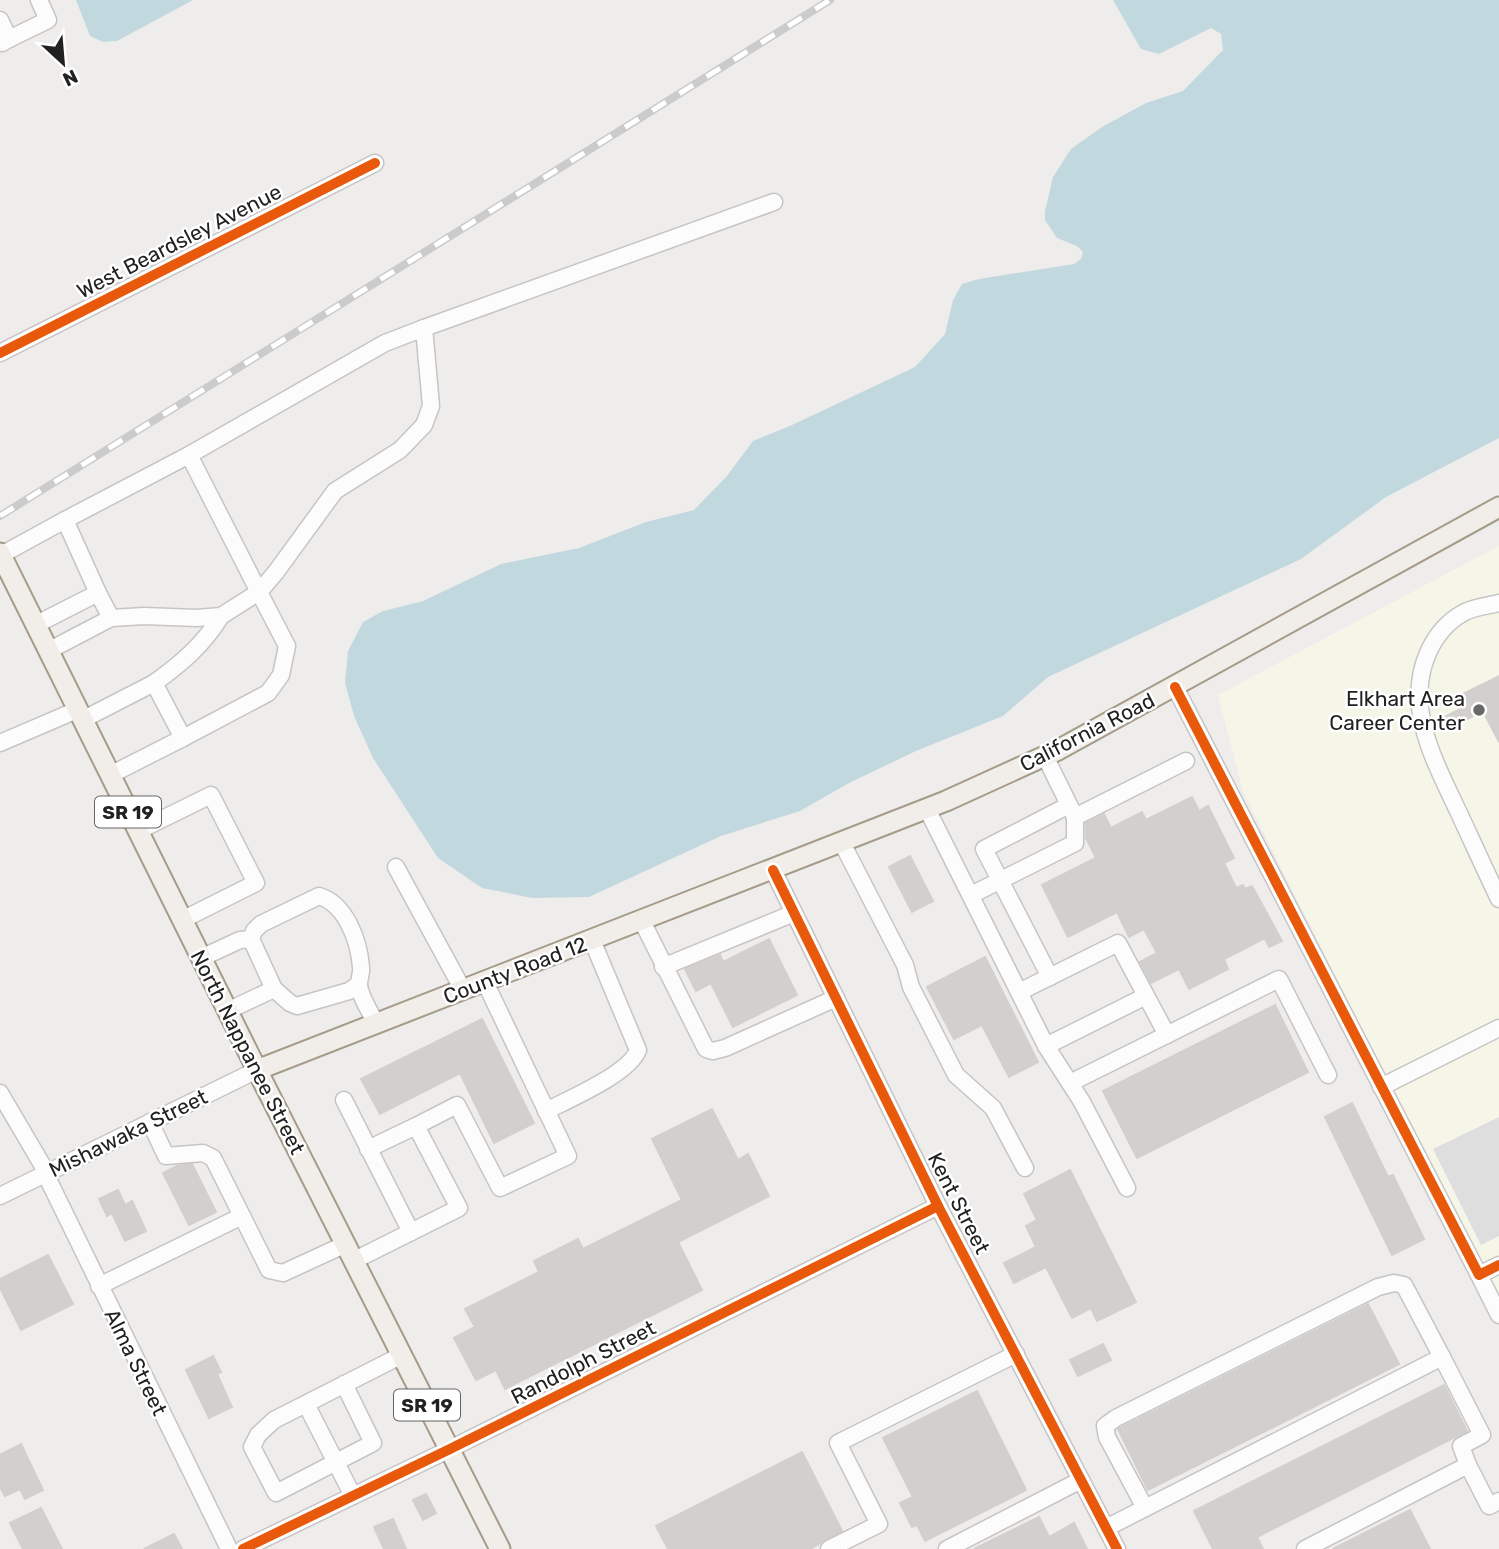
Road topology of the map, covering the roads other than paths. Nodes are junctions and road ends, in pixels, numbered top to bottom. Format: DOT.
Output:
graph roads {
  1 [pos="39,0"];
  2 [pos="0,20"];
  3 [pos="5,42"];
  4 [pos="375,163"];
  5 [pos="774,202"];
  6 [pos="424,328"];
  7 [pos="0,352"];
  8 [pos="189,455"];
  9 [pos="1499,507"];
  10 [pos="65,520"];
  11 [pos="1,554"];
  12 [pos="259,592"];
  13 [pos="98,593"];
  14 [pos="1499,603"];
  15 [pos="221,616"];
  16 [pos="111,618"];
  17 [pos="35,625"];
  18 [pos="48,651"];
  19 [pos="154,683"];
  20 [pos="1175,687"];
  21 [pos="80,715"];
  22 [pos="183,738"];
  23 [pos="0,743"];
  24 [pos="1045,756"];
  25 [pos="1186,761"];
  26 [pos="110,775"];
  27 [pos="928,809"];
  28 [pos="1072,811"];
  29 [pos="138,831"];
  30 [pos="842,843"];
  31 [pos="397,867"];
  32 [pos="773,870"];
  33 [pos="1001,880"];
  34 [pos="971,895"];
  35 [pos="1499,899"];
  36 [pos="794,913"];
  37 [pos="182,920"];
  38 [pos="642,921"];
  39 [pos="251,939"];
  40 [pos="592,940"];
  41 [pos="201,958"];
  42 [pos="663,967"];
  43 [pos="1050,977"];
  44 [pos="485,982"];
  45 [pos="358,985"];
  46 [pos="274,989"];
  47 [pos="463,990"];
  48 [pos="1019,992"];
  49 [pos="1146,996"];
  50 [pos="835,998"];
  51 [pos="227,1011"];
  52 [pos="376,1024"];
  53 [pos="1499,1028"];
  54 [pos="1167,1035"];
  55 [pos="1046,1046"];
  56 [pos="257,1070"];
  57 [pos="1328,1076"];
  58 [pos="1070,1083"];
  59 [pos="1381,1087"];
  60 [pos="0,1093"];
  61 [pos="344,1100"];
  62 [pos="546,1111"];
  63 [pos="150,1122"];
  64 [pos="416,1126"];
  65 [pos="368,1149"];
  66 [pos="1025,1168"];
  67 [pos="46,1173"];
  68 [pos="1127,1188"];
  69 [pos="0,1196"];
  70 [pos="938,1206"];
  71 [pos="242,1216"];
  72 [pos="411,1232"];
  73 [pos="349,1253"];
  74 [pos="1499,1265"];
  75 [pos="1479,1275"];
  76 [pos="99,1286"];
  77 [pos="1499,1315"];
  78 [pos="1016,1353"];
  79 [pos="402,1355"];
  80 [pos="1442,1357"];
  81 [pos="344,1384"];
  82 [pos="306,1404"];
  83 [pos="450,1450"];
  84 [pos="335,1462"];
  85 [pos="1468,1465"];
  86 [pos="1081,1480"];
  87 [pos="353,1496"];
  88 [pos="1499,1500"];
  89 [pos="1145,1508"];
  90 [pos="1106,1528"];
  91 [pos="858,1543"];
  92 [pos="229,1549"];
  93 [pos="243,1549"];
  94 [pos="500,1549"];
  95 [pos="829,1549"];
  96 [pos="947,1549"];
  97 [pos="1117,1549"];
  98 [pos="1305,1549"];
  1 -- 3 [label="street"];
  2 -- 3 [label="street"];
  4 -- 7 [label="street, West Beardsley Avenue"];
  5 -- 6 [label="street"];
  6 -- 8 [label="street"];
  6 -- 12 [label="street"];
  8 -- 10 [label="street"];
  8 -- 12 [label="street"];
  9 -- 20 [label="main road, California Road"];
  10 -- 11 [label="street"];
  10 -- 13 [label="street"];
  11 -- 17 [label="main road, North Nappanee Street / SR 19"];
  12 -- 15 [label="street"];
  12 -- 22 [label="street"];
  13 -- 16 [label="street"];
  13 -- 17 [label="street"];
  14 -- 35 [label="street"];
  15 -- 16 [label="street"];
  15 -- 19 [label="street"];
  16 -- 18 [label="street"];
  17 -- 18 [label="main road, North Nappanee Street / SR 19"];
  18 -- 21 [label="main road, North Nappanee Street / SR 19"];
  19 -- 21 [label="street"];
  19 -- 22 [label="street"];
  20 -- 24 [label="main road, California Road"];
  20 -- 59 [label="street"];
  21 -- 23 [label="street"];
  21 -- 26 [label="main road, North Nappanee Street / SR 19"];
  22 -- 26 [label="street"];
  24 -- 27 [label="main road, California Road"];
  24 -- 28 [label="street"];
  25 -- 28 [label="street"];
  26 -- 29 [label="main road, North Nappanee Street / SR 19"];
  27 -- 30 [label="main road, California Road"];
  27 -- 34 [label="street"];
  28 -- 33 [label="street"];
  28 -- 33 [label="street"];
  29 -- 37 [label="main road, North Nappanee Street / SR 19"];
  29 -- 37 [label="street"];
  30 -- 32 [label="main road, California Road"];
  30 -- 66 [label="street"];
  31 -- 47 [label="street"];
  32 -- 36 [label="street, Kent Street"];
  32 -- 38 [label="main road, County Road 12"];
  33 -- 34 [label="street"];
  33 -- 43 [label="street"];
  34 -- 48 [label="street"];
  36 -- 42 [label="street"];
  36 -- 50 [label="street, Kent Street"];
  37 -- 41 [label="main road, North Nappanee Street / SR 19"];
  38 -- 40 [label="main road, County Road 12"];
  38 -- 42 [label="street"];
  39 -- 41 [label="street"];
  39 -- 45 [label="street"];
  39 -- 46 [label="street"];
  40 -- 44 [label="main road, County Road 12"];
  40 -- 62 [label="street"];
  41 -- 51 [label="main road, North Nappanee Street / SR 19"];
  42 -- 50 [label="street"];
  43 -- 48 [label="street"];
  43 -- 49 [label="street"];
  44 -- 47 [label="main road, County Road 12"];
  44 -- 62 [label="street"];
  45 -- 46 [label="street"];
  45 -- 52 [label="street"];
  46 -- 51 [label="street"];
  47 -- 52 [label="main road, County Road 12"];
  48 -- 55 [label="street"];
  49 -- 54 [label="street"];
  49 -- 55 [label="street"];
  50 -- 70 [label="street, Kent Street"];
  51 -- 56 [label="main road, North Nappanee Street / SR 19"];
  52 -- 56 [label="main road, County Road 12"];
  53 -- 59 [label="street"];
  54 -- 57 [label="street"];
  54 -- 58 [label="street"];
  55 -- 58 [label="street"];
  56 -- 63 [label="street, Mishawaka Street"];
  56 -- 73 [label="main road, North Nappanee Street / SR 19"];
  58 -- 68 [label="street"];
  59 -- 75 [label="street"];
  60 -- 67 [label="street, Alma Street"];
  61 -- 65 [label="street"];
  62 -- 64 [label="street"];
  63 -- 67 [label="street, Mishawaka Street"];
  63 -- 71 [label="street"];
  64 -- 65 [label="street"];
  64 -- 72 [label="street"];
  65 -- 72 [label="street"];
  67 -- 69 [label="street, Mishawaka Street"];
  67 -- 76 [label="street, Alma Street"];
  70 -- 78 [label="street, Kent Street"];
  70 -- 83 [label="street, Randolph Street"];
  71 -- 73 [label="street"];
  71 -- 76 [label="street"];
  72 -- 73 [label="street"];
  73 -- 79 [label="main road, North Nappanee Street / SR 19"];
  74 -- 75 [label="street"];
  75 -- 77 [label="street"];
  76 -- 92 [label="street, Alma Street"];
  78 -- 86 [label="street, Kent Street"];
  78 -- 91 [label="street"];
  79 -- 81 [label="street"];
  79 -- 83 [label="main road, North Nappanee Street / SR 19"];
  80 -- 85 [label="street"];
  80 -- 89 [label="street"];
  80 -- 89 [label="street"];
  81 -- 82 [label="street"];
  81 -- 84 [label="street"];
  82 -- 84 [label="street"];
  82 -- 84 [label="street"];
  83 -- 87 [label="street, Randolph Street"];
  83 -- 94 [label="main road, North Nappanee Street / SR 19"];
  84 -- 87 [label="street"];
  85 -- 88 [label="street"];
  85 -- 98 [label="street"];
  86 -- 90 [label="street, Kent Street"];
  86 -- 96 [label="street"];
  87 -- 93 [label="street, Randolph Street"];
  89 -- 90 [label="street"];
  90 -- 97 [label="street, Kent Street"];
  91 -- 95 [label="street"];
}
